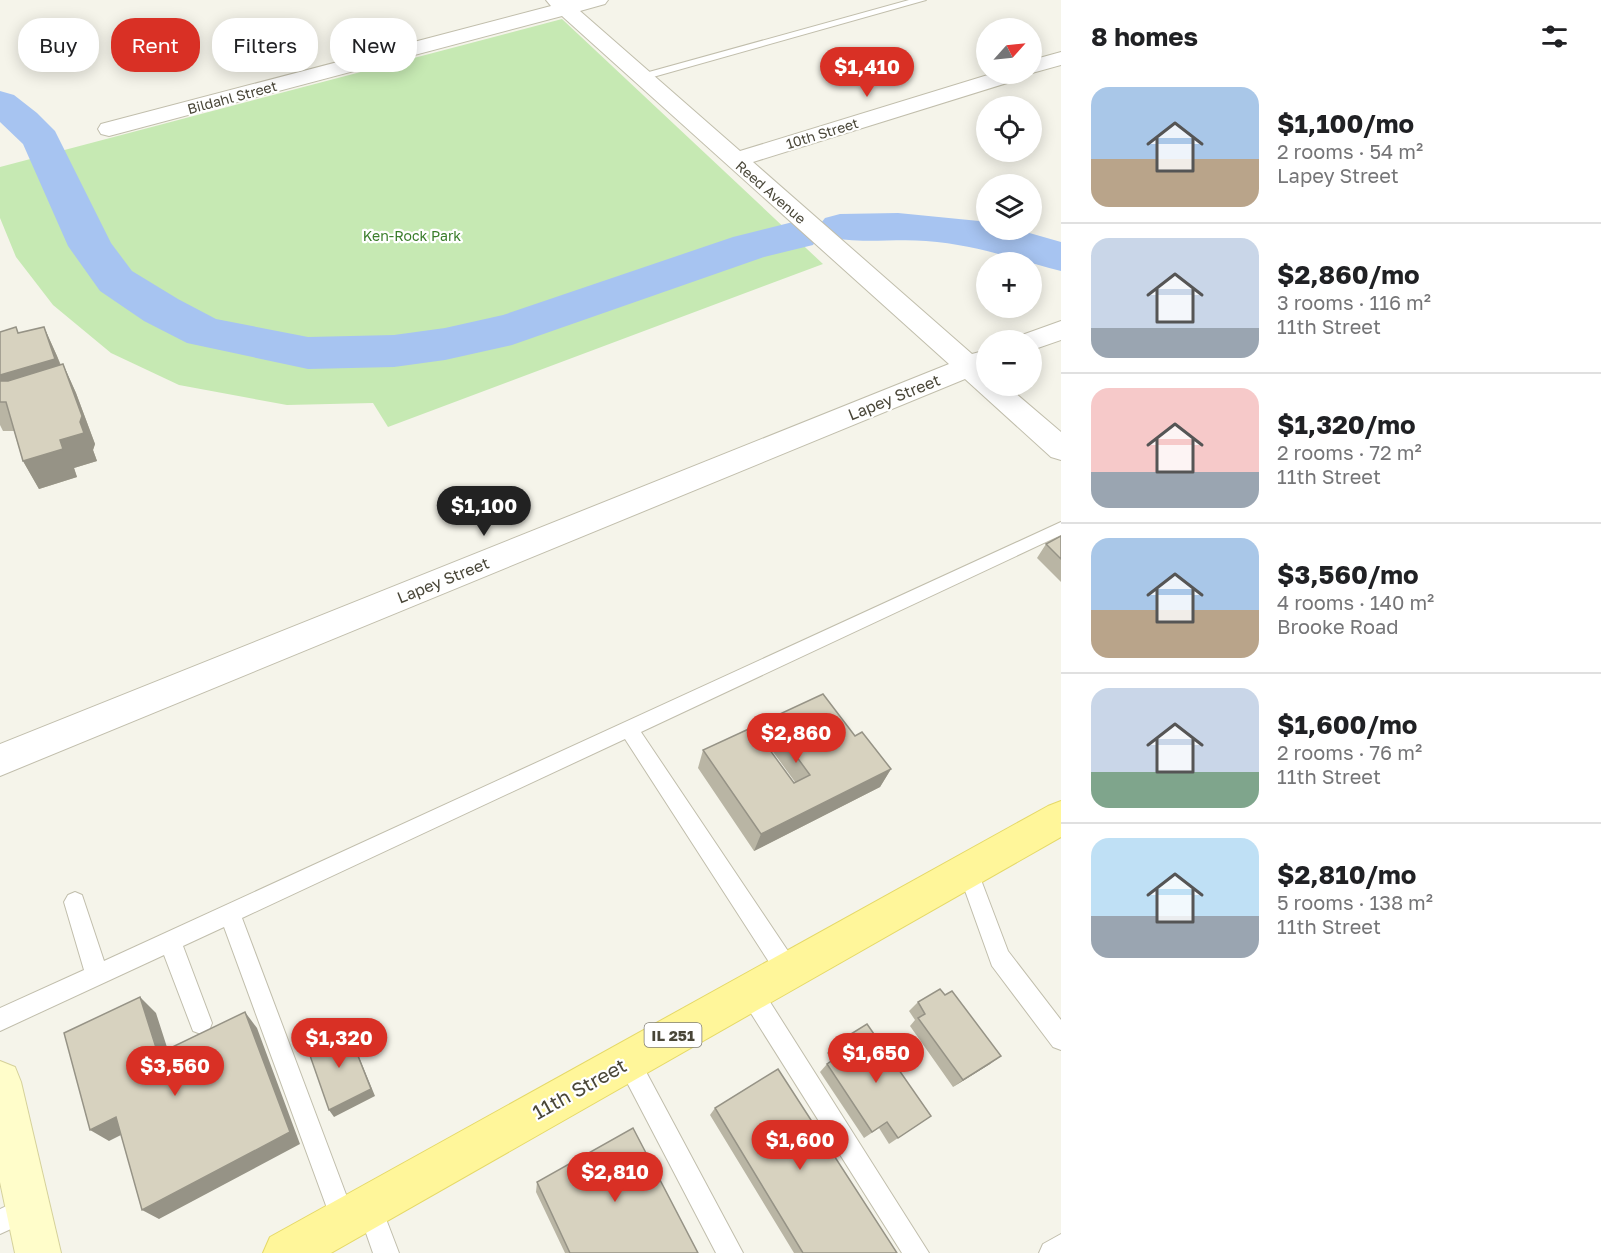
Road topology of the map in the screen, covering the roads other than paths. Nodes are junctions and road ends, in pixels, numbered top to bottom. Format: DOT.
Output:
graph roads {
  1 [pos="598,0"];
  2 [pos="921,0"];
  3 [pos="560,4"];
  4 [pos="1061,58"];
  5 [pos="1042,65"];
  6 [pos="642,78"];
  7 [pos="980,84"];
  8 [pos="109,129"];
  9 [pos="734,160"];
  10 [pos="1061,330"];
  11 [pos="1042,337"];
  12 [pos="976,368"];
  13 [pos="976,377"];
  14 [pos="1006,396"];
  15 [pos="1061,449"];
  16 [pos="1061,528"];
  17 [pos="629,729"];
  18 [pos="0,760"];
  19 [pos="1061,818"];
  20 [pos="968,871"];
  21 [pos="75,902"];
  22 [pos="230,914"];
  23 [pos="170,941"];
  24 [pos="788,971"];
  25 [pos="98,975"];
  26 [pos="750,991"];
  27 [pos="0,1020"];
  28 [pos="201,1023"];
  29 [pos="1061,1039"];
  30 [pos="628,1061"];
  31 [pos="0,1082"];
  32 [pos="356,1214"];
  33 [pos="14,1215"];
  34 [pos="1061,1247"];
  35 [pos="38,1253"];
  36 [pos="286,1253"];
  37 [pos="386,1253"];
  38 [pos="730,1253"];
  39 [pos="916,1253"];
  40 [pos="1052,1253"];
  1 -- 3 [label="street, Bildahl Street"];
  2 -- 6 [label="lane"];
  3 -- 6 [label="street, Reed Avenue"];
  3 -- 8 [label="street, Bildahl Street"];
  4 -- 5 [label="street"];
  6 -- 9 [label="street, Reed Avenue"];
  7 -- 9 [label="street, 10th Street"];
  9 -- 12 [label="street, Reed Avenue"];
  10 -- 11 [label="street"];
  13 -- 18 [label="street, Lapey Street"];
  14 -- 15 [label="street, Reed Avenue"];
  16 -- 17 [label="lane"];
  17 -- 22 [label="lane"];
  17 -- 24 [label="lane"];
  19 -- 20 [label="main road, 11th Street / IL 251"];
  20 -- 24 [label="main road, 11th Street / IL 251"];
  20 -- 29 [label="lane"];
  21 -- 25 [label="lane"];
  22 -- 23 [label="lane"];
  22 -- 32 [label="lane"];
  23 -- 25 [label="lane"];
  23 -- 28 [label="lane"];
  24 -- 26 [label="main road, 11th Street / IL 251"];
  25 -- 27 [label="lane"];
  26 -- 30 [label="main road, 11th Street / IL 251"];
  26 -- 39 [label="lane"];
  30 -- 32 [label="main road, 11th Street / IL 251"];
  30 -- 38 [label="lane"];
  31 -- 33 [label="street"];
  32 -- 36 [label="main road, 11th Street / IL 251"];
  32 -- 37 [label="lane"];
  33 -- 35 [label="street"];
  34 -- 40 [label="lane"];
}
